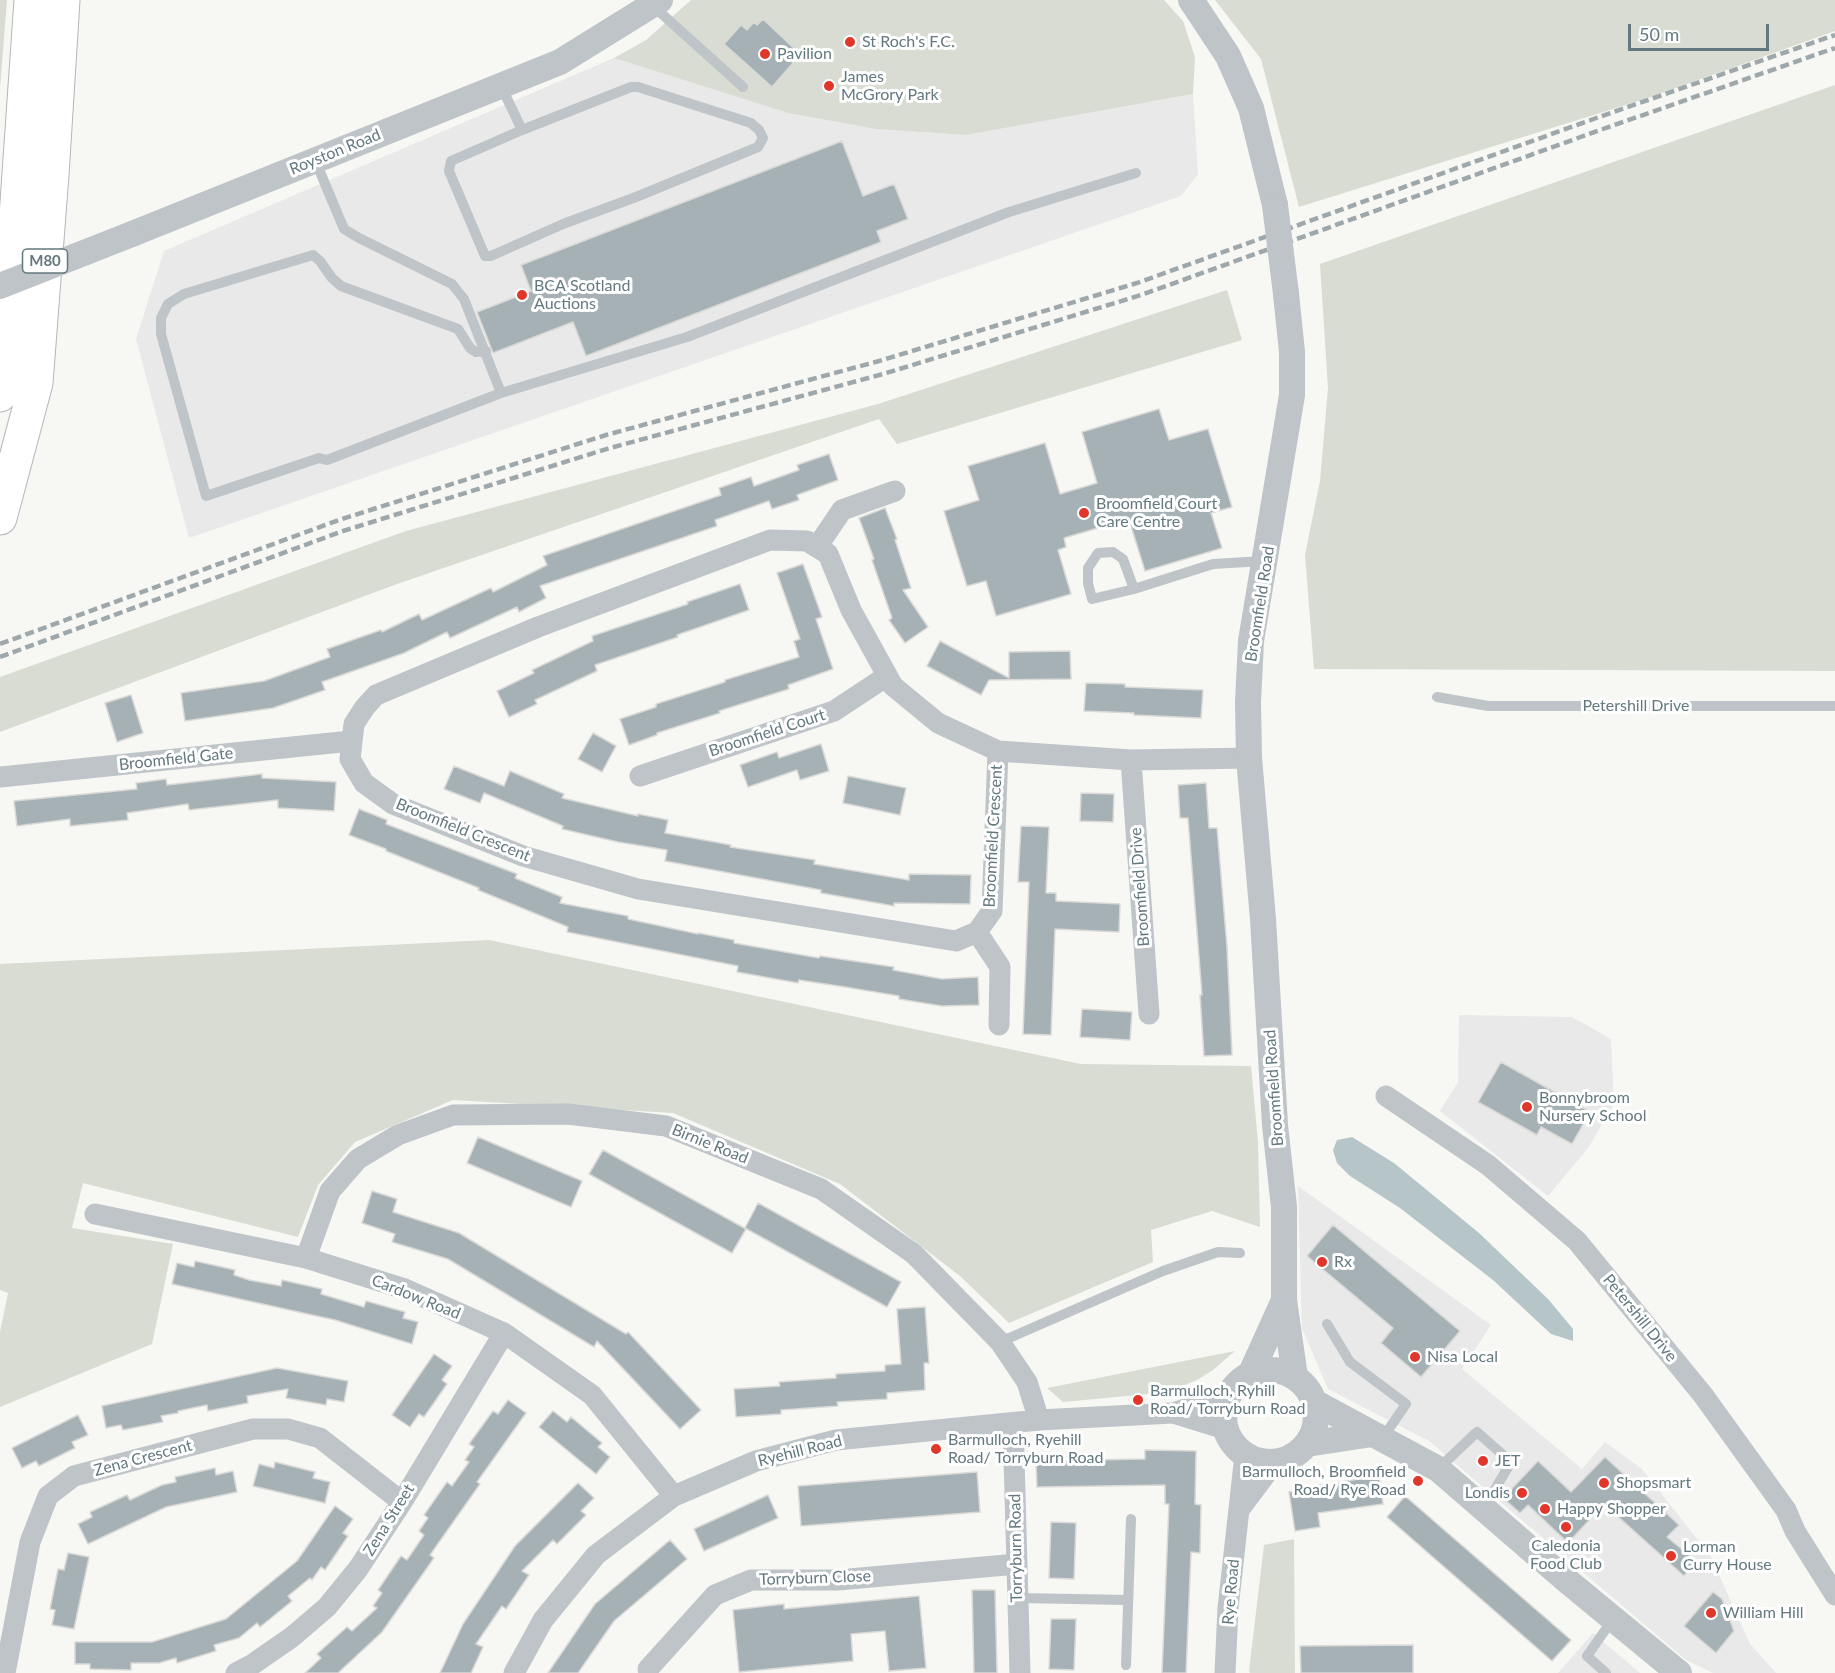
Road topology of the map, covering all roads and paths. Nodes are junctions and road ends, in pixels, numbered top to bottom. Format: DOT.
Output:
graph roads {
  1 [pos="31,0"];
  2 [pos="63,0"];
  3 [pos="1191,0"];
  4 [pos="656,3"];
  5 [pos="501,86"];
  6 [pos="743,87"];
  7 [pos="522,130"];
  8 [pos="315,160"];
  9 [pos="1136,173"];
  10 [pos="0,286"];
  11 [pos="486,351"];
  12 [pos="501,393"];
  13 [pos="0,395"];
  14 [pos="895,490"];
  15 [pos="0,518"];
  16 [pos="817,547"];
  17 [pos="1265,561"];
  18 [pos="1134,589"];
  19 [pos="887,676"];
  20 [pos="1437,697"];
  21 [pos="1835,706"];
  22 [pos="351,741"];
  23 [pos="998,751"];
  24 [pos="1249,758"];
  25 [pos="1131,760"];
  26 [pos="640,776"];
  27 [pos="0,777"];
  28 [pos="977,932"];
  29 [pos="1149,1014"];
  30 [pos="999,1025"];
  31 [pos="1386,1096"];
  32 [pos="95,1214"];
  33 [pos="1240,1252"];
  34 [pos="306,1258"];
  35 [pos="1284,1300"];
  36 [pos="1327,1324"];
  37 [pos="504,1333"];
  38 [pos="1000,1342"];
  39 [pos="1251,1373"];
  40 [pos="1295,1377"];
  41 [pos="1228,1395"];
  42 [pos="1314,1402"];
  43 [pos="1173,1413"];
  44 [pos="1039,1420"];
  45 [pos="1013,1423"];
  46 [pos="1225,1429"];
  47 [pos="1377,1436"];
  48 [pos="1307,1444"];
  49 [pos="1245,1455"];
  50 [pos="1275,1462"];
  51 [pos="1438,1469"];
  52 [pos="674,1496"];
  53 [pos="402,1502"];
  54 [pos="1483,1509"];
  55 [pos="1238,1511"];
  56 [pos="1131,1519"];
  57 [pos="1017,1564"];
  58 [pos="1835,1595"];
  59 [pos="1018,1598"];
  60 [pos="1128,1600"];
  61 [pos="1614,1619"];
  62 [pos="1126,1665"];
  63 [pos="648,1669"];
  64 [pos="5,1673"];
  65 [pos="236,1673"];
  66 [pos="514,1673"];
  67 [pos="1020,1673"];
  68 [pos="1225,1673"];
  69 [pos="1606,1673"];
  70 [pos="1680,1673"];
  1 -- 13 [label="highway, M80"];
  2 -- 15 [label="highway, M80"];
  3 -- 17 [label="street, Broomfield Road, bridge"];
  4 -- 5 [label="street, Royston Road"];
  4 -- 6 [label="lane"];
  5 -- 7 [label="lane"];
  5 -- 8 [label="street, Royston Road"];
  7 -- 7 [label="lane"];
  8 -- 10 [label="street, Royston Road, bridge"];
  8 -- 11 [label="lane"];
  9 -- 12 [label="lane"];
  11 -- 12 [label="lane"];
  11 -- 12 [label="lane"];
  14 -- 16 [label="street"];
  16 -- 19 [label="street, Broomfield Crescent"];
  16 -- 22 [label="street"];
  17 -- 18 [label="lane"];
  17 -- 24 [label="street, Broomfield Road"];
  18 -- 18 [label="lane"];
  19 -- 23 [label="street, Broomfield Crescent"];
  19 -- 26 [label="street, Broomfield Court"];
  20 -- 21 [label="lane, Petershill Drive"];
  22 -- 27 [label="street, Broomfield Gate"];
  22 -- 28 [label="street, Broomfield Crescent"];
  23 -- 25 [label="street, Broomfield Crescent"];
  23 -- 28 [label="street, Broomfield Crescent"];
  24 -- 25 [label="street, Broomfield Crescent"];
  24 -- 35 [label="street, Broomfield Road"];
  25 -- 29 [label="street, Broomfield Drive"];
  28 -- 30 [label="street"];
  31 -- 58 [label="street, Petershill Drive"];
  32 -- 34 [label="street, Cardow Road"];
  33 -- 38 [label="lane"];
  34 -- 37 [label="street, Cardow Road"];
  34 -- 38 [label="street, Birnie Road"];
  35 -- 39 [label="street, Broomfield Road"];
  35 -- 40 [label="street, Broomfield Road"];
  36 -- 47 [label="lane"];
  37 -- 52 [label="street, Cardow Road"];
  37 -- 53 [label="street, Zena Street"];
  38 -- 44 [label="street, Birnie Road"];
  39 -- 40 [label="street"];
  39 -- 41 [label="street"];
  40 -- 42 [label="street"];
  41 -- 43 [label="street, Ryehill Road"];
  41 -- 46 [label="street"];
  42 -- 47 [label="street"];
  42 -- 48 [label="street"];
  43 -- 44 [label="street, Ryehill Road"];
  43 -- 46 [label="street, Ryehill Road"];
  44 -- 45 [label="street, Ryehill Road"];
  45 -- 52 [label="street, Ryehill Road"];
  45 -- 57 [label="street, Torryburn Road"];
  46 -- 49 [label="street"];
  47 -- 48 [label="street"];
  47 -- 51 [label="street"];
  48 -- 50 [label="street"];
  49 -- 50 [label="street"];
  49 -- 55 [label="street, Rye Road"];
  50 -- 55 [label="street"];
  51 -- 54 [label="street"];
  51 -- 54 [label="lane"];
  52 -- 66 [label="street, Ryehill Road"];
  53 -- 64 [label="street, Zena Crescent"];
  53 -- 65 [label="street, Zena Street"];
  54 -- 61 [label="street"];
  55 -- 68 [label="street, Rye Road"];
  56 -- 60 [label="lane"];
  57 -- 59 [label="street, Torryburn Road"];
  57 -- 63 [label="street, Torryburn Close"];
  59 -- 60 [label="lane"];
  59 -- 67 [label="street, Torryburn Road"];
  60 -- 62 [label="lane"];
  61 -- 69 [label="lane"];
  61 -- 70 [label="street"];
}
